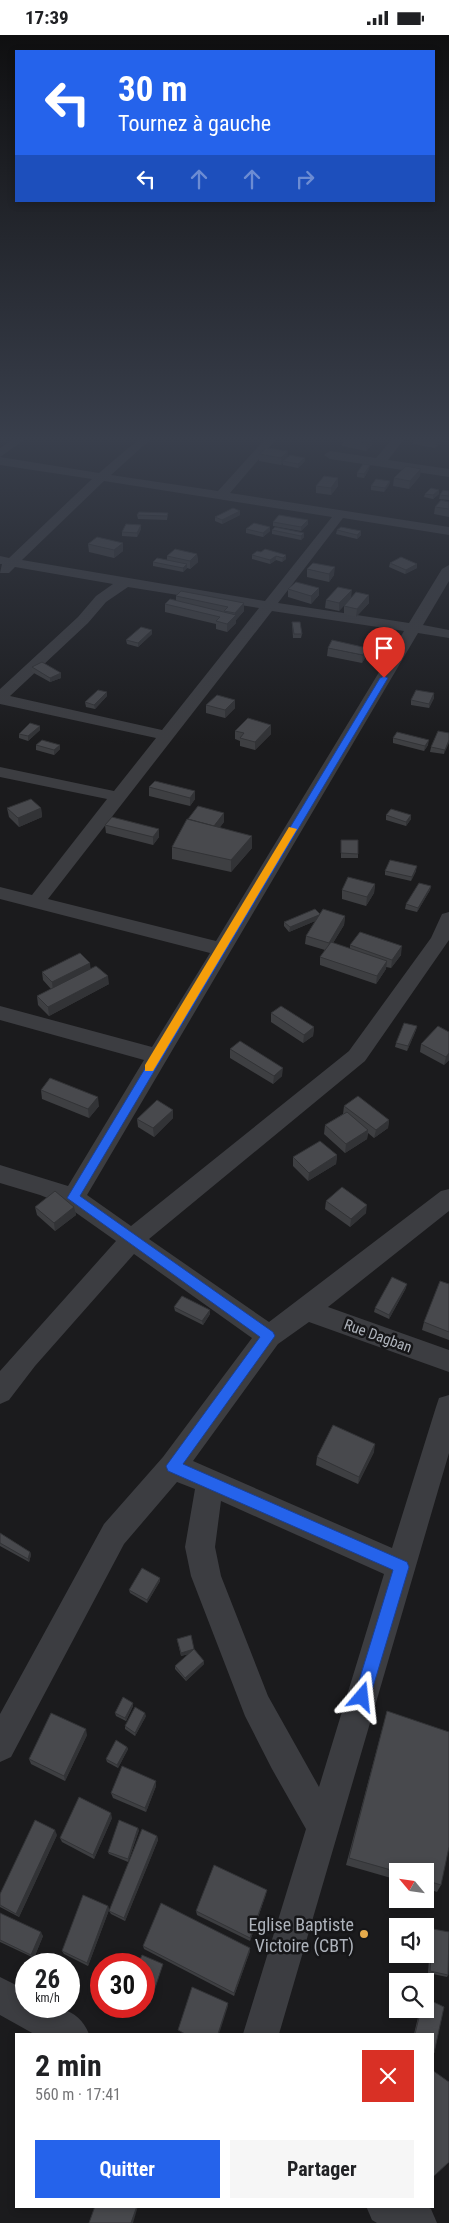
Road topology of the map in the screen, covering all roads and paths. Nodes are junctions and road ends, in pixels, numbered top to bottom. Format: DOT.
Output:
graph roads {
  1 [pos="30,540"];
  2 [pos="320,540"];
  3 [pos="6,561"];
  4 [pos="449,569"];
  5 [pos="0,573"];
  6 [pos="125,582"];
  7 [pos="270,606"];
  8 [pos="413,629"];
  9 [pos="449,634"];
  10 [pos="0,698"];
  11 [pos="168,736"];
  12 [pos="0,772"];
  13 [pos="120,797"];
  14 [pos="0,893"];
  15 [pos="36,902"];
  16 [pos="449,917"];
  17 [pos="445,941"];
  18 [pos="221,949"];
  19 [pos="0,1013"];
  20 [pos="156,1055"];
  21 [pos="0,1174"];
  22 [pos="73,1198"];
  23 [pos="449,1198"];
  24 [pos="133,1238"];
  25 [pos="306,1310"];
  26 [pos="269,1336"];
  27 [pos="449,1361"];
  28 [pos="0,1392"];
  29 [pos="449,1407"];
  30 [pos="173,1466"];
  31 [pos="210,1483"];
  32 [pos="401,1567"];
  33 [pos="0,1746"];
  34 [pos="323,1826"];
  35 [pos="0,1995"];
  36 [pos="69,2033"];
  37 [pos="261,2033"];
  38 [pos="390,2208"];
  39 [pos="417,2223"];
  1 -- 3 [label="street"];
  2 -- 7 [label="street"];
  3 -- 5 [label="street"];
  3 -- 6 [label="street"];
  4 -- 8 [label="street"];
  6 -- 7 [label="street"];
  6 -- 10 [label="street"];
  7 -- 8 [label="street"];
  7 -- 11 [label="street"];
  8 -- 9 [label="street"];
  8 -- 18 [label="street"];
  10 -- 11 [label="street"];
  11 -- 13 [label="street"];
  12 -- 13 [label="street"];
  13 -- 15 [label="street"];
  14 -- 15 [label="street"];
  15 -- 18 [label="street"];
  16 -- 17 [label="street"];
  17 -- 24 [label="street"];
  18 -- 20 [label="street"];
  19 -- 20 [label="street"];
  20 -- 22 [label="street"];
  21 -- 22 [label="street"];
  22 -- 24 [label="street"];
  23 -- 25 [label="street"];
  24 -- 26 [label="street"];
  24 -- 28 [label="street"];
  25 -- 26 [label="street"];
  25 -- 27 [label="street, Rue Dagban"];
  26 -- 30 [label="street"];
  29 -- 32 [label="street"];
  30 -- 31 [label="street"];
  30 -- 33 [label="street"];
  31 -- 32 [label="street"];
  31 -- 34 [label="street"];
  32 -- 34 [label="street"];
  34 -- 37 [label="street"];
  35 -- 36 [label="street"];
  38 -- 39 [label="street"];
}
